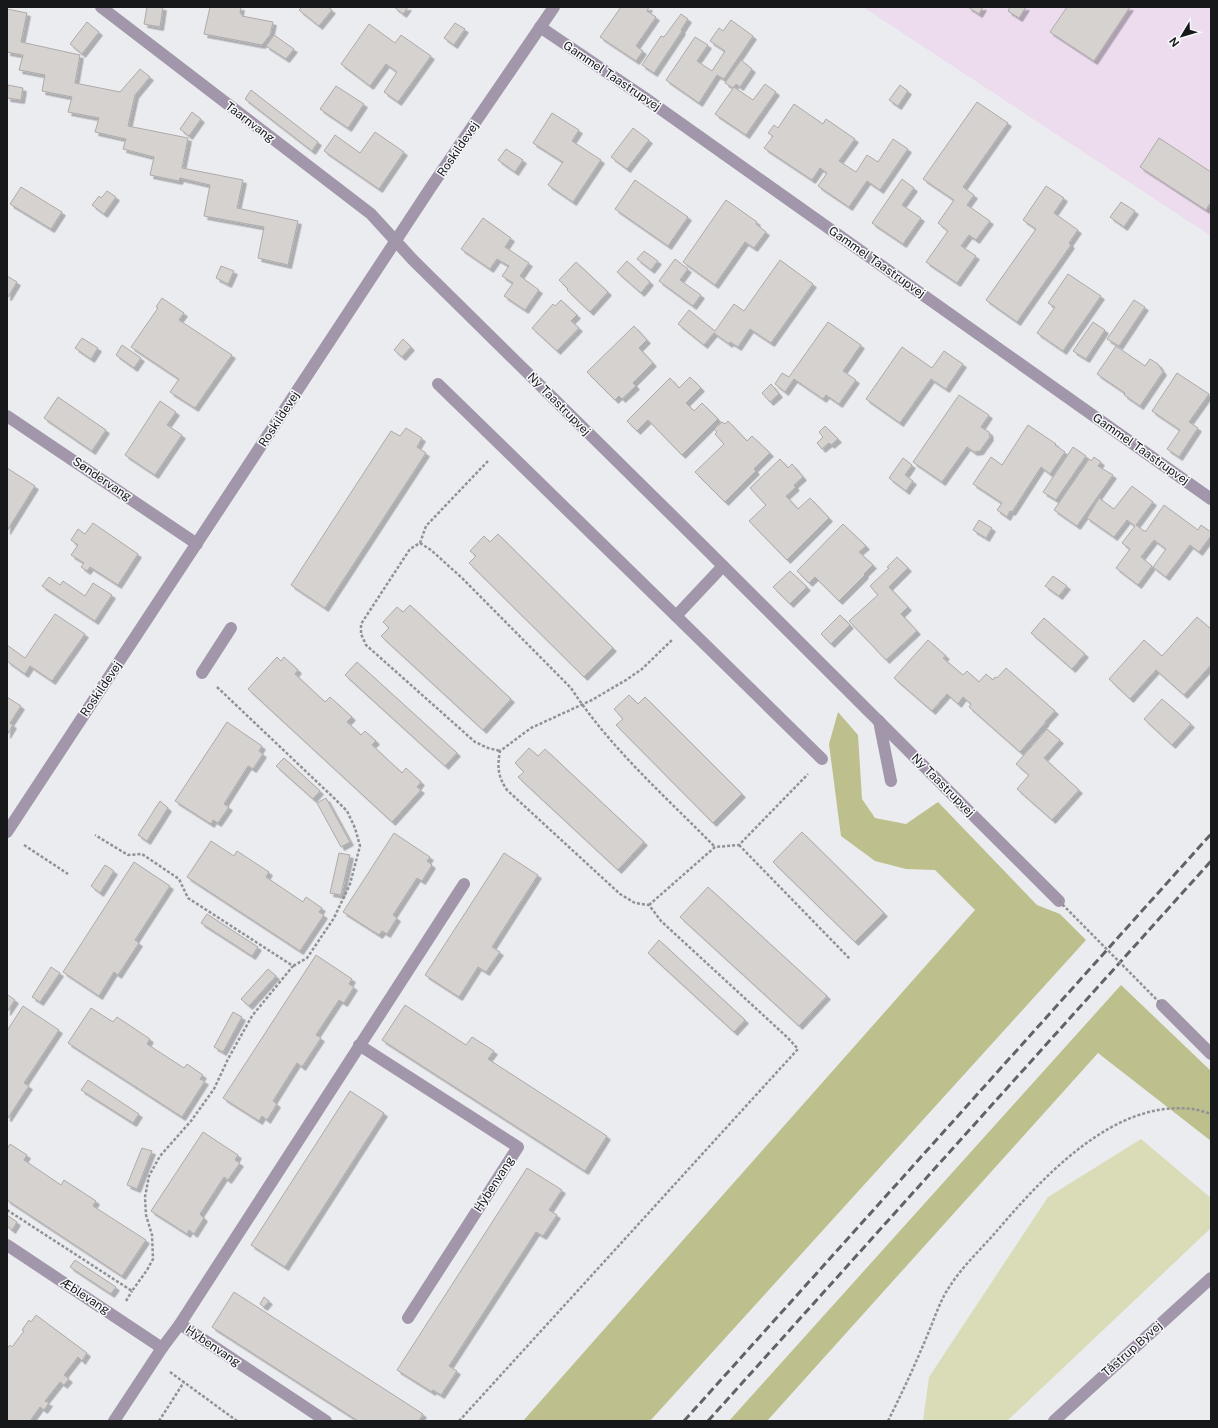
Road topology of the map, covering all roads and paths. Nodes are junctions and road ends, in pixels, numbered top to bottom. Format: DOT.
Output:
graph roads {
  1 [pos="101,7"];
  2 [pos="554,7"];
  3 [pos="540,28"];
  4 [pos="396,241"];
  5 [pos="438,384"];
  6 [pos="7,416"];
  7 [pos="502,446"];
  8 [pos="1211,499"];
  9 [pos="420,543"];
  10 [pos="197,544"];
  11 [pos="723,566"];
  12 [pos="676,616"];
  13 [pos="686,626"];
  14 [pos="231,628"];
  15 [pos="202,673"];
  16 [pos="582,705"];
  17 [pos="879,721"];
  18 [pos="500,752"];
  19 [pos="822,759"];
  20 [pos="891,781"];
  21 [pos="7,832"];
  22 [pos="95,835"];
  23 [pos="19,842"];
  24 [pos="739,845"];
  25 [pos="715,847"];
  26 [pos="68,874"];
  27 [pos="464,884"];
  28 [pos="1059,901"];
  29 [pos="649,905"];
  30 [pos="850,959"];
  31 [pos="293,966"];
  32 [pos="1162,1006"];
  33 [pos="359,1045"];
  34 [pos="1211,1054"];
  35 [pos="1211,1114"];
  36 [pos="7,1210"];
  37 [pos="7,1245"];
  38 [pos="1211,1278"];
  39 [pos="408,1318"];
  40 [pos="180,1324"];
  41 [pos="162,1348"];
  42 [pos="154,1360"];
  43 [pos="184,1382"];
  44 [pos="114,1421"];
  45 [pos="159,1421"];
  46 [pos="238,1421"];
  47 [pos="326,1421"];
  48 [pos="459,1421"];
  49 [pos="888,1421"];
  50 [pos="1054,1421"];
  1 -- 4 [label="street, Taarnvang"];
  2 -- 3 [label="street, Roskildevej"];
  3 -- 4 [label="street, Roskildevej"];
  3 -- 8 [label="street, Gammel Taastrupvej"];
  4 -- 10 [label="street, Roskildevej"];
  4 -- 11 [label="street, Ny Taastrupvej"];
  5 -- 7 [label="street"];
  6 -- 10 [label="street, Søndervang"];
  7 -- 9 [label="path"];
  7 -- 12 [label="street"];
  9 -- 16 [label="path"];
  9 -- 18 [label="path"];
  10 -- 21 [label="street, Roskildevej"];
  11 -- 12 [label="street"];
  11 -- 17 [label="street, Ny Taastrupvej"];
  12 -- 13 [label="street"];
  13 -- 16 [label="path"];
  13 -- 19 [label="street"];
  14 -- 15 [label="street"];
  15 -- 31 [label="path"];
  16 -- 18 [label="path"];
  16 -- 25 [label="path"];
  17 -- 20 [label="street"];
  17 -- 28 [label="street, Ny Taastrupvej"];
  18 -- 29 [label="path"];
  19 -- 24 [label="path"];
  22 -- 31 [label="path"];
  23 -- 26 [label="path"];
  24 -- 25 [label="path"];
  24 -- 30 [label="path"];
  25 -- 29 [label="path"];
  27 -- 33 [label="street, Hybenvang"];
  28 -- 32 [label="path, bridge"];
  29 -- 48 [label="path"];
  31 -- 36 [label="path"];
  32 -- 34 [label="street"];
  33 -- 39 [label="street, Hybenvang"];
  33 -- 40 [label="street, Hybenvang"];
  35 -- 49 [label="path"];
  37 -- 41 [label="street, Æblevang"];
  38 -- 50 [label="street, Tåstrup Byvej"];
  40 -- 41 [label="street, Hybenvang"];
  40 -- 47 [label="street, Hybenvang"];
  41 -- 42 [label="street, Hybenvang"];
  42 -- 43 [label="path"];
  42 -- 44 [label="street, Hybenvang"];
  43 -- 45 [label="path"];
  43 -- 46 [label="path"];
}
